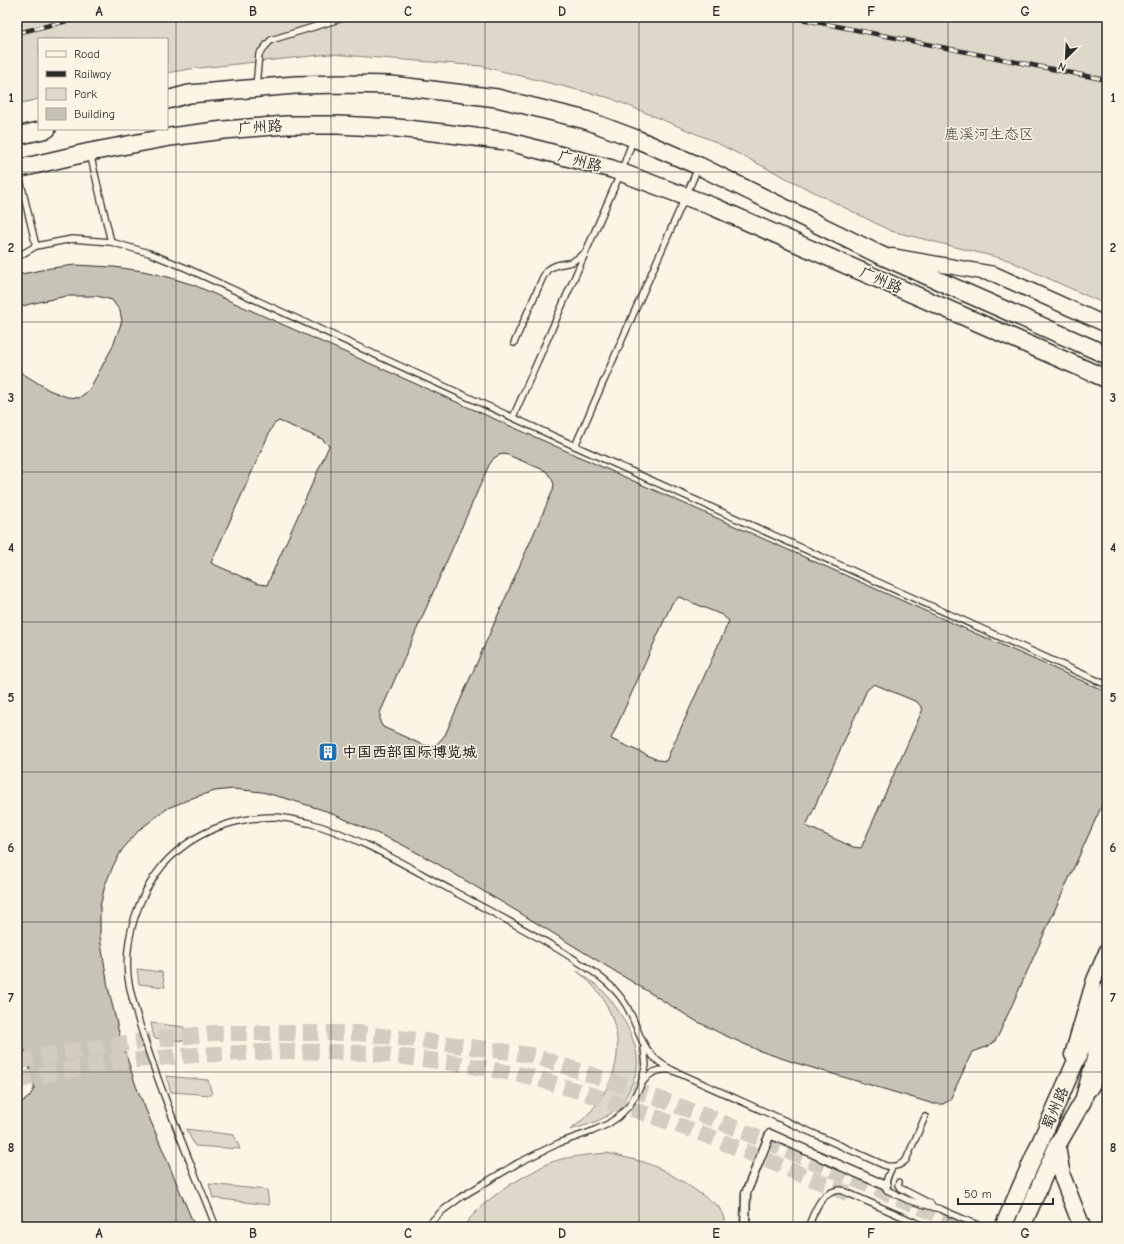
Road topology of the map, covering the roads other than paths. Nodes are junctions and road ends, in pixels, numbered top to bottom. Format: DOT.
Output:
graph roads {
  1 [pos="346,17"];
  2 [pos="256,88"];
  3 [pos="168,100"];
  4 [pos="43,130"];
  5 [pos="17,136"];
  6 [pos="634,138"];
  7 [pos="90,152"];
  8 [pos="699,166"];
  9 [pos="17,169"];
  10 [pos="621,172"];
  11 [pos="686,197"];
  12 [pos="111,242"];
  13 [pos="36,246"];
  14 [pos="585,253"];
  15 [pos="878,254"];
  16 [pos="17,257"];
  17 [pos="1107,325"];
  18 [pos="514,343"];
  19 [pos="1107,355"];
  20 [pos="1090,371"];
  21 [pos="1107,379"];
  22 [pos="1107,383"];
  23 [pos="513,417"];
  24 [pos="575,446"];
  25 [pos="1107,685"];
  26 [pos="1107,950"];
  27 [pos="1107,990"];
  28 [pos="1107,1026"];
  29 [pos="643,1043"];
  30 [pos="1107,1059"];
  31 [pos="672,1070"];
  32 [pos="640,1087"];
  33 [pos="1060,1096"];
  34 [pos="1083,1101"];
  35 [pos="926,1117"];
  36 [pos="1057,1146"];
  37 [pos="892,1167"];
  38 [pos="899,1182"];
  39 [pos="886,1186"];
  40 [pos="940,1209"];
  41 [pos="1005,1226"];
  42 [pos="216,1227"];
  43 [pos="426,1227"];
  44 [pos="745,1227"];
  45 [pos="808,1227"];
  46 [pos="926,1227"];
  47 [pos="982,1227"];
  48 [pos="1022,1227"];
  49 [pos="1082,1227"];
  1 -- 2 [label="lane"];
  2 -- 3 [label="main road, 广州路"];
  2 -- 6 [label="main road, 广州路"];
  4 -- 5 [label="main road"];
  6 -- 8 [label="main road, 广州路"];
  6 -- 10 [label="lane"];
  7 -- 9 [label="main road, 广州路"];
  7 -- 10 [label="main road, 广州路"];
  7 -- 12 [label="lane"];
  8 -- 11 [label="lane"];
  8 -- 15 [label="main road, 广州路"];
  9 -- 13 [label="lane"];
  10 -- 11 [label="main road, 广州路"];
  10 -- 14 [label="lane"];
  11 -- 20 [label="main road, 广州路"];
  11 -- 24 [label="lane"];
  12 -- 13 [label="lane"];
  12 -- 23 [label="lane"];
  13 -- 16 [label="lane"];
  14 -- 18 [label="lane"];
  14 -- 23 [label="lane"];
  15 -- 17 [label="street"];
  15 -- 19 [label="main road, 广州路"];
  20 -- 21 [label="main road, 广州路"];
  20 -- 22 [label="street"];
  23 -- 24 [label="lane"];
  24 -- 25 [label="lane"];
  26 -- 33 [label="street"];
  27 -- 33 [label="main road, 蜀州路"];
  28 -- 34 [label="main road, 蜀州路"];
  29 -- 31 [label="lane"];
  29 -- 32 [label="lane"];
  29 -- 42 [label="lane"];
  30 -- 34 [label="street"];
  31 -- 32 [label="lane"];
  31 -- 37 [label="lane"];
  32 -- 43 [label="lane"];
  33 -- 41 [label="main road, 蜀州路"];
  34 -- 36 [label="main road, 蜀州路"];
  35 -- 37 [label="lane"];
  36 -- 48 [label="main road, 蜀州路"];
  36 -- 49 [label="main road"];
  37 -- 39 [label="lane"];
  38 -- 40 [label="lane"];
  39 -- 40 [label="lane"];
  39 -- 44 [label="street"];
  40 -- 47 [label="lane"];
  45 -- 46 [label="lane"];
}
